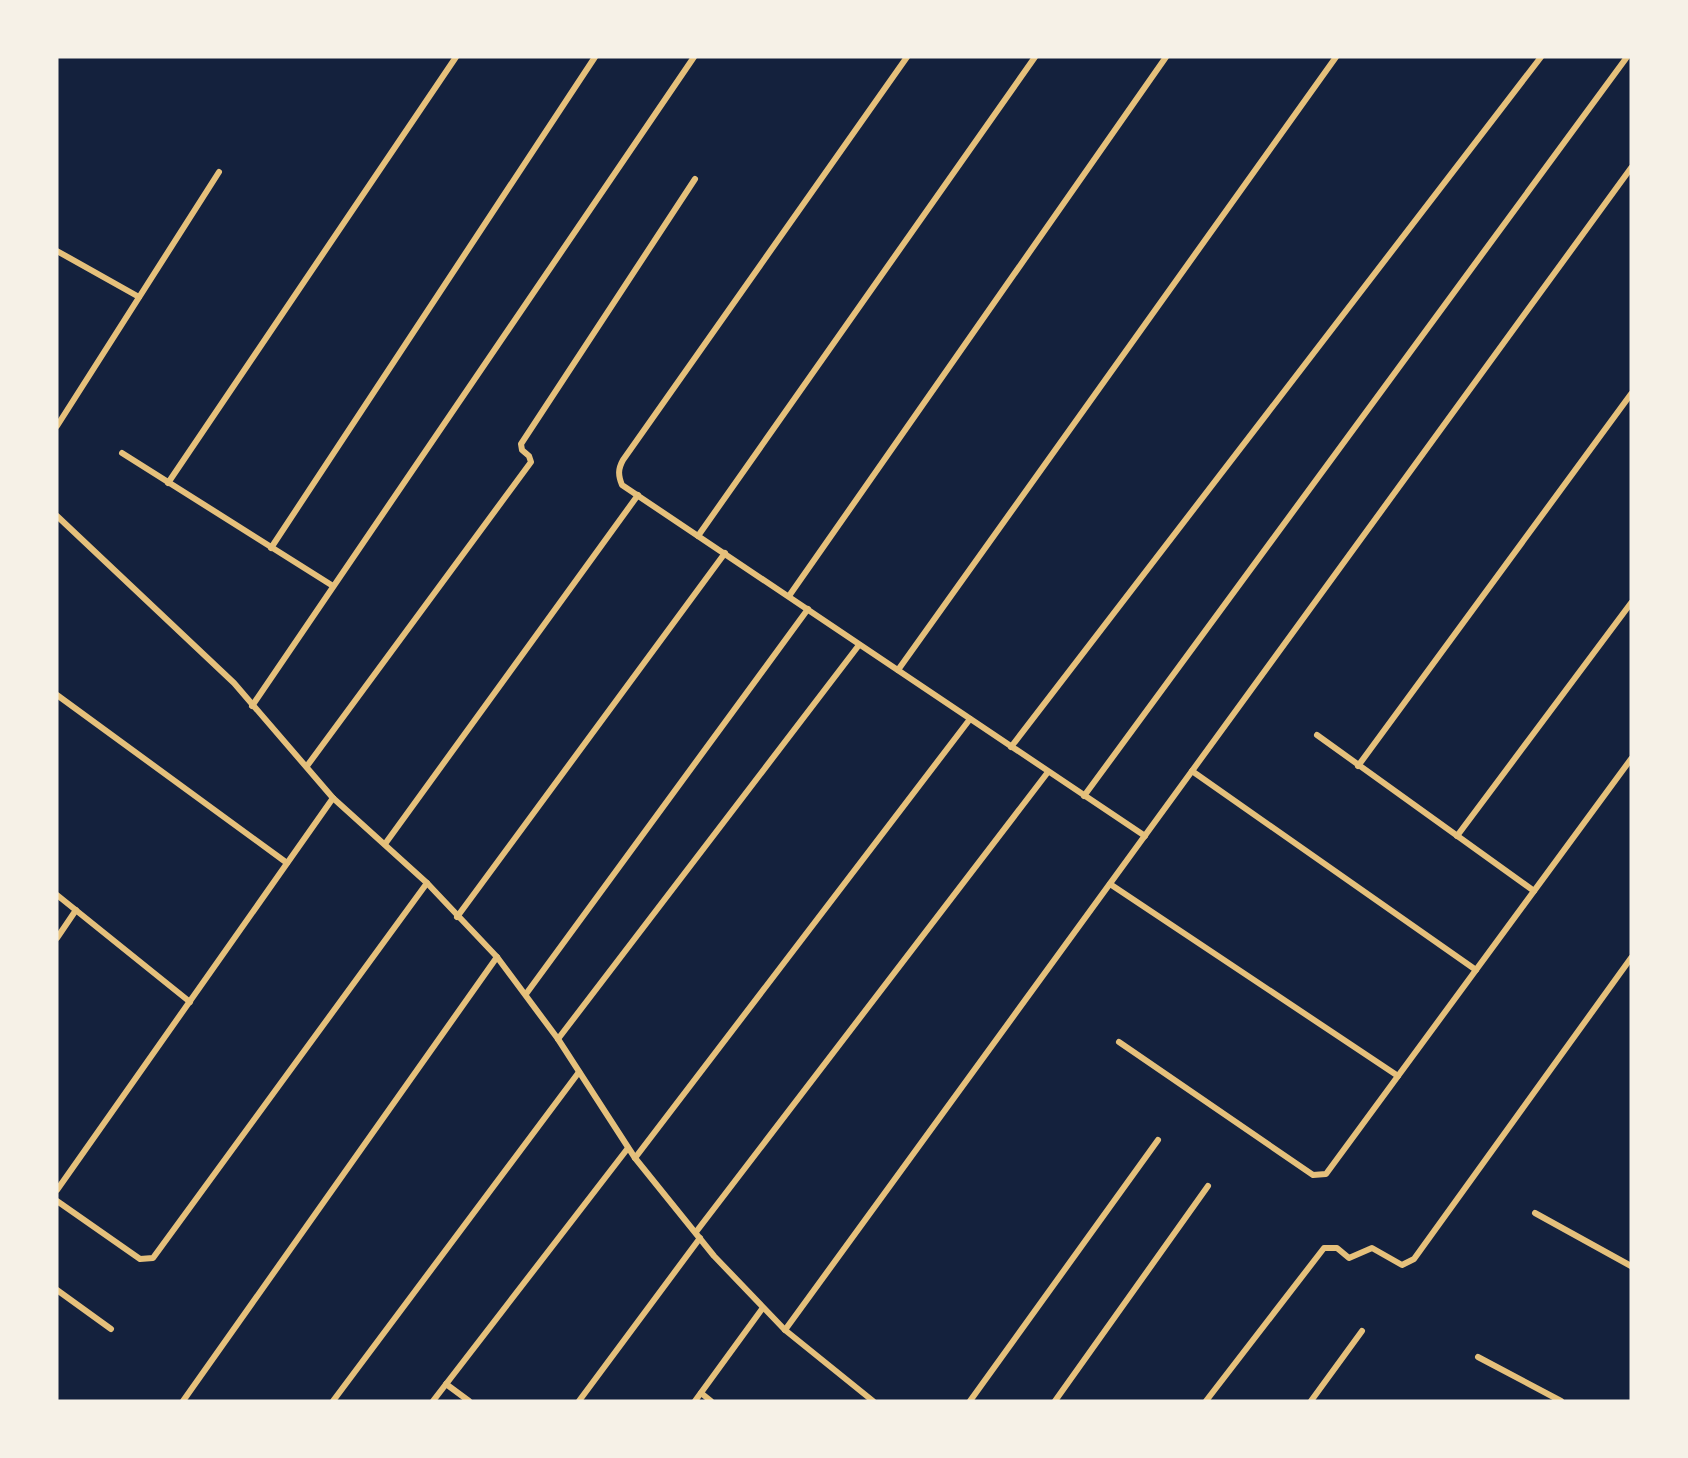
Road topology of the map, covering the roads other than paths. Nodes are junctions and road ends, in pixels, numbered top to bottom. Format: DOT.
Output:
graph roads {
  1 [pos="456,57"];
  2 [pos="595,57"];
  3 [pos="694,57"];
  4 [pos="907,57"];
  5 [pos="1035,57"];
  6 [pos="1166,57"];
  7 [pos="1336,57"];
  8 [pos="1541,57"];
  9 [pos="1627,57"];
  10 [pos="1631,168"];
  11 [pos="219,171"];
  12 [pos="695,179"];
  13 [pos="57,251"];
  14 [pos="139,297"];
  15 [pos="1631,394"];
  16 [pos="57,426"];
  17 [pos="122,453"];
  18 [pos="168,483"];
  19 [pos="638,495"];
  20 [pos="57,516"];
  21 [pos="698,536"];
  22 [pos="271,548"];
  23 [pos="725,553"];
  24 [pos="333,586"];
  25 [pos="789,596"];
  26 [pos="1631,603"];
  27 [pos="808,609"];
  28 [pos="859,645"];
  29 [pos="898,670"];
  30 [pos="57,695"];
  31 [pos="252,706"];
  32 [pos="970,719"];
  33 [pos="1317,735"];
  34 [pos="1011,747"];
  35 [pos="1631,759"];
  36 [pos="1358,765"];
  37 [pos="307,766"];
  38 [pos="1048,771"];
  39 [pos="1192,771"];
  40 [pos="1084,795"];
  41 [pos="333,798"];
  42 [pos="1144,836"];
  43 [pos="1457,836"];
  44 [pos="385,844"];
  45 [pos="287,863"];
  46 [pos="427,883"];
  47 [pos="1110,884"];
  48 [pos="1534,891"];
  49 [pos="57,896"];
  50 [pos="76,910"];
  51 [pos="457,916"];
  52 [pos="57,938"];
  53 [pos="497,957"];
  54 [pos="1631,958"];
  55 [pos="1476,970"];
  56 [pos="526,994"];
  57 [pos="190,1002"];
  58 [pos="558,1039"];
  59 [pos="1119,1042"];
  60 [pos="579,1072"];
  61 [pos="1398,1076"];
  62 [pos="1158,1140"];
  63 [pos="628,1148"];
  64 [pos="635,1158"];
  65 [pos="1208,1186"];
  66 [pos="57,1190"];
  67 [pos="57,1201"];
  68 [pos="1535,1213"];
  69 [pos="698,1235"];
  70 [pos="1631,1266"];
  71 [pos="57,1290"];
  72 [pos="762,1309"];
  73 [pos="111,1329"];
  74 [pos="785,1330"];
  75 [pos="1362,1331"];
  76 [pos="1478,1357"];
  77 [pos="446,1384"];
  78 [pos="701,1393"];
  79 [pos="183,1401"];
  80 [pos="333,1401"];
  81 [pos="433,1401"];
  82 [pos="469,1401"];
  83 [pos="579,1401"];
  84 [pos="695,1401"];
  85 [pos="711,1401"];
  86 [pos="873,1401"];
  87 [pos="970,1401"];
  88 [pos="1055,1401"];
  89 [pos="1206,1401"];
  90 [pos="1311,1401"];
  91 [pos="1561,1401"];
  1 -- 18 [label="street"];
  2 -- 22 [label="street"];
  3 -- 24 [label="street"];
  4 -- 19 [label="street"];
  5 -- 21 [label="street"];
  6 -- 25 [label="street"];
  7 -- 29 [label="street"];
  8 -- 34 [label="street"];
  9 -- 40 [label="street"];
  10 -- 39 [label="street"];
  11 -- 14 [label="street"];
  12 -- 37 [label="street"];
  13 -- 14 [label="street"];
  14 -- 16 [label="street"];
  15 -- 36 [label="street"];
  17 -- 18 [label="street"];
  18 -- 22 [label="street"];
  19 -- 21 [label="street"];
  19 -- 44 [label="street"];
  20 -- 31 [label="street"];
  21 -- 23 [label="street"];
  22 -- 24 [label="street"];
  23 -- 25 [label="street"];
  23 -- 51 [label="street"];
  24 -- 31 [label="street"];
  25 -- 27 [label="street"];
  26 -- 43 [label="street"];
  27 -- 28 [label="street"];
  27 -- 56 [label="street"];
  28 -- 29 [label="street"];
  28 -- 58 [label="street"];
  29 -- 32 [label="street"];
  30 -- 45 [label="street"];
  31 -- 37 [label="street"];
  32 -- 34 [label="street"];
  32 -- 64 [label="street"];
  33 -- 36 [label="street"];
  34 -- 38 [label="street"];
  35 -- 48 [label="street"];
  36 -- 43 [label="street"];
  37 -- 41 [label="street"];
  38 -- 40 [label="street"];
  38 -- 69 [label="street"];
  39 -- 42 [label="street"];
  39 -- 55 [label="street"];
  40 -- 42 [label="street"];
  41 -- 44 [label="street"];
  41 -- 45 [label="street"];
  42 -- 47 [label="street"];
  43 -- 48 [label="street"];
  44 -- 46 [label="street"];
  45 -- 57 [label="street"];
  46 -- 51 [label="street"];
  46 -- 67 [label="street"];
  47 -- 61 [label="street"];
  47 -- 74 [label="street"];
  48 -- 55 [label="street"];
  49 -- 50 [label="street"];
  50 -- 52 [label="street"];
  50 -- 57 [label="street"];
  51 -- 53 [label="street"];
  53 -- 56 [label="street"];
  53 -- 79 [label="street"];
  54 -- 89 [label="street"];
  55 -- 61 [label="street"];
  56 -- 58 [label="street"];
  57 -- 66 [label="street"];
  58 -- 60 [label="street"];
  59 -- 61 [label="street"];
  60 -- 63 [label="street"];
  60 -- 80 [label="street"];
  62 -- 87 [label="street"];
  63 -- 64 [label="street"];
  63 -- 77 [label="street"];
  64 -- 69 [label="street"];
  65 -- 88 [label="street"];
  68 -- 70 [label="street"];
  69 -- 72 [label="street"];
  69 -- 83 [label="street"];
  71 -- 73 [label="street"];
  72 -- 74 [label="street"];
  72 -- 78 [label="street"];
  74 -- 86 [label="street"];
  75 -- 90 [label="street"];
  76 -- 91 [label="street"];
  77 -- 81 [label="street"];
  77 -- 82 [label="street"];
  78 -- 84 [label="street"];
  78 -- 85 [label="street"];
}
